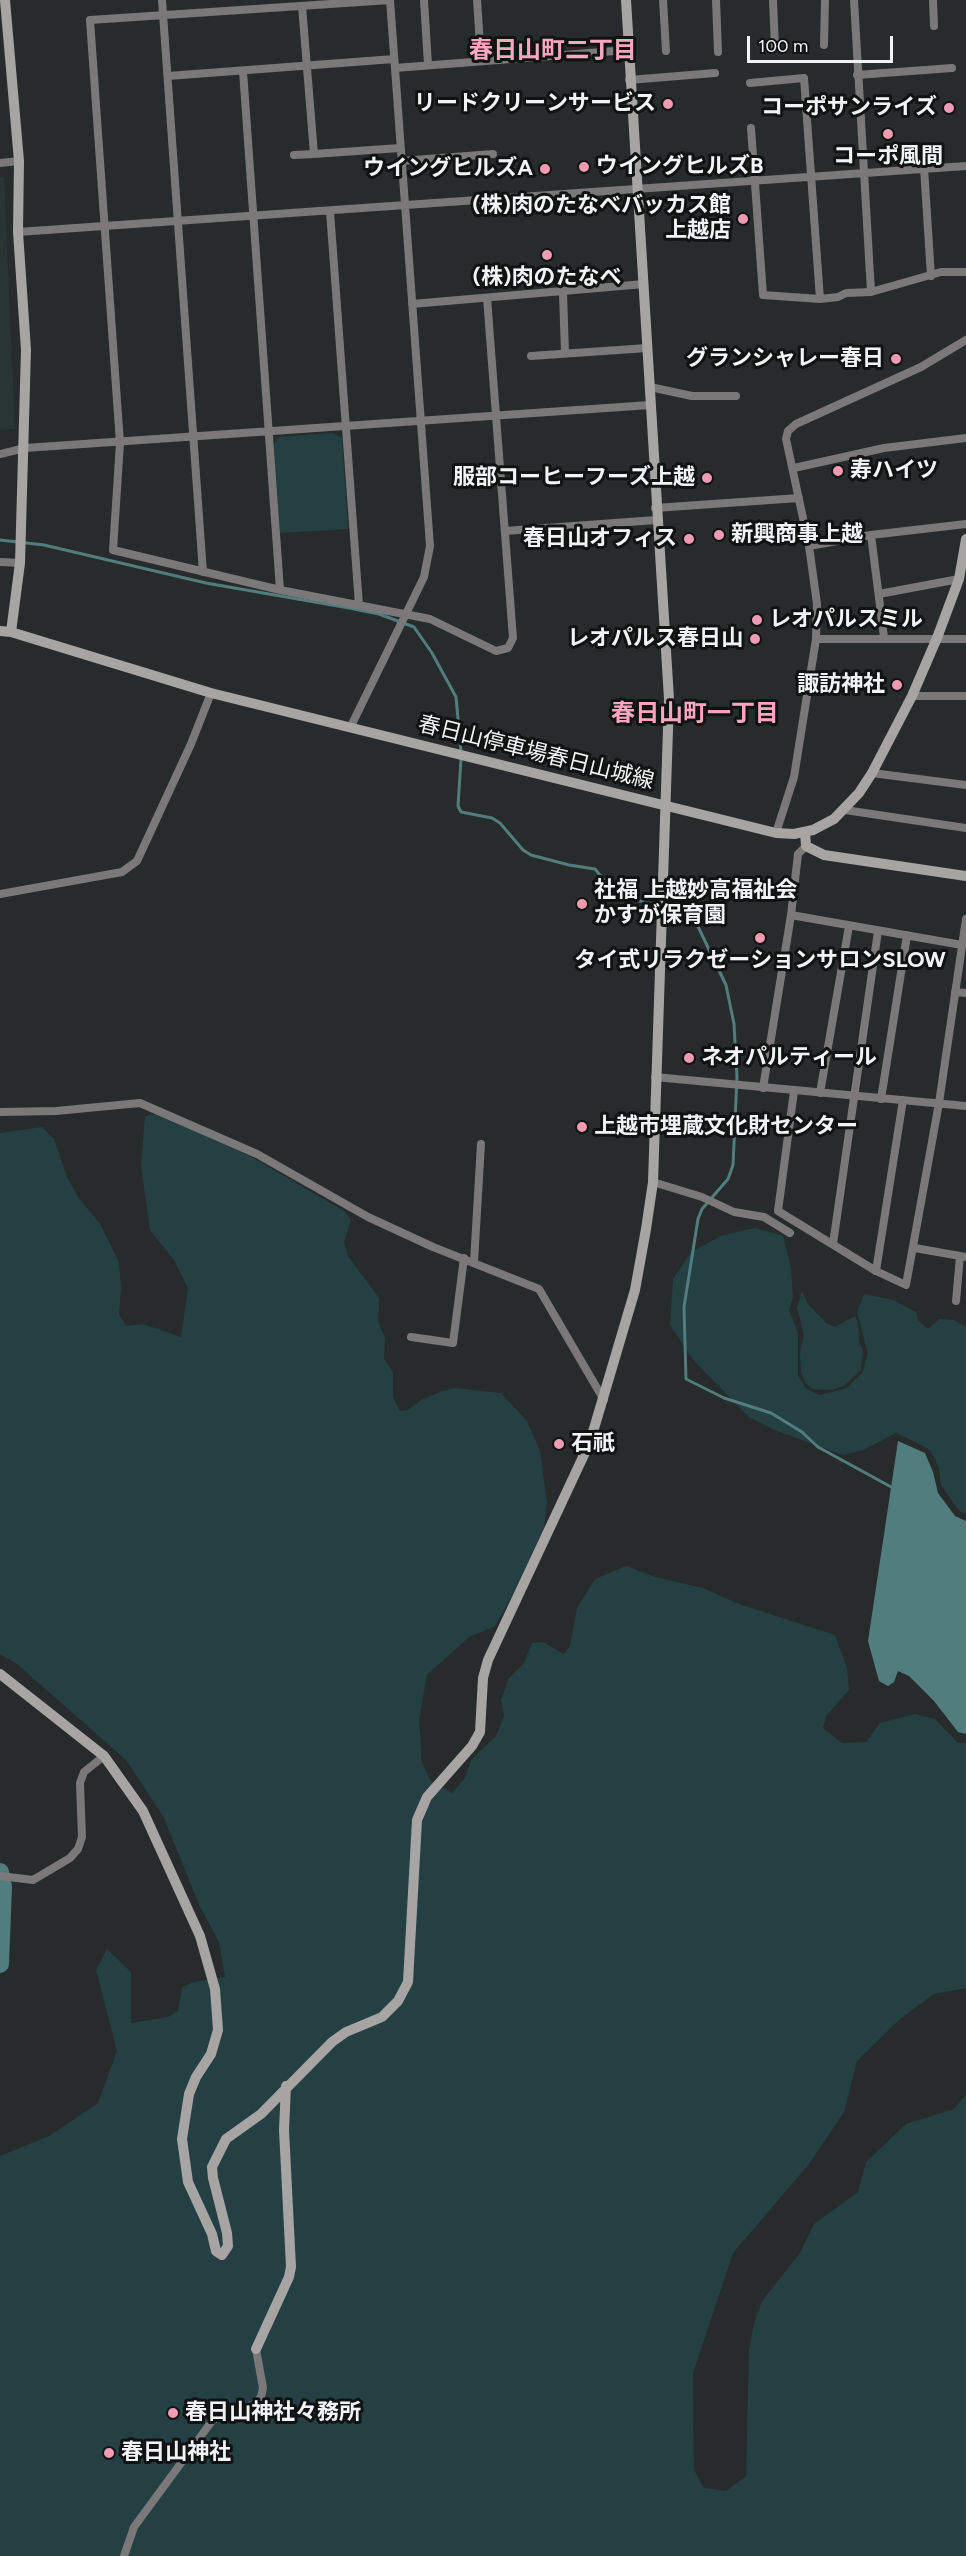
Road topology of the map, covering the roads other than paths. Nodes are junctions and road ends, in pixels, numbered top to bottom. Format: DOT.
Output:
graph roads {
  1 [pos="7,0"];
  2 [pos="162,0"];
  3 [pos="390,0"];
  4 [pos="424,0"];
  5 [pos="477,0"];
  6 [pos="626,0"];
  7 [pos="663,0"];
  8 [pos="716,0"];
  9 [pos="773,0"];
  10 [pos="825,0"];
  11 [pos="854,0"];
  12 [pos="933,0"];
  13 [pos="302,6"];
  14 [pos="164,15"];
  15 [pos="934,26"];
  16 [pos="824,45"];
  17 [pos="775,47"];
  18 [pos="628,50"];
  19 [pos="666,51"];
  20 [pos="718,52"];
  21 [pos="481,60"];
  22 [pos="394,63"];
  23 [pos="307,65"];
  24 [pos="428,65"];
  25 [pos="952,68"];
  26 [pos="243,71"];
  27 [pos="715,73"];
  28 [pos="857,75"];
  29 [pos="168,76"];
  30 [pos="629,80"];
  31 [pos="750,83"];
  32 [pos="751,128"];
  33 [pos="400,148"];
  34 [pos="314,154"];
  35 [pos="493,154"];
  36 [pos="294,156"];
  37 [pos="19,161"];
  38 [pos="402,161"];
  39 [pos="0,163"];
  40 [pos="966,166"];
  41 [pos="924,168"];
  42 [pos="864,172"];
  43 [pos="812,175"];
  44 [pos="754,179"];
  45 [pos="637,189"];
  46 [pos="405,206"];
  47 [pos="330,211"];
  48 [pos="254,216"];
  49 [pos="178,221"];
  50 [pos="106,226"];
  51 [pos="18,232"];
  52 [pos="966,272"];
  53 [pos="931,276"];
  54 [pos="644,284"];
  55 [pos="871,292"];
  56 [pos="562,293"];
  57 [pos="487,298"];
  58 [pos="820,299"];
  59 [pos="412,304"];
  60 [pos="966,340"];
  61 [pos="647,348"];
  62 [pos="565,353"];
  63 [pos="531,356"];
  64 [pos="650,387"];
  65 [pos="736,396"];
  66 [pos="650,405"];
  67 [pos="495,414"];
  68 [pos="420,420"];
  69 [pos="346,426"];
  70 [pos="269,432"];
  71 [pos="193,438"];
  72 [pos="966,438"];
  73 [pos="120,443"];
  74 [pos="26,448"];
  75 [pos="0,454"];
  76 [pos="794,468"];
  77 [pos="799,498"];
  78 [pos="655,508"];
  79 [pos="656,520"];
  80 [pos="966,524"];
  81 [pos="505,531"];
  82 [pos="871,535"];
  83 [pos="966,539"];
  84 [pos="809,546"];
  85 [pos="0,562"];
  86 [pos="20,563"];
  87 [pos="203,572"];
  88 [pos="959,579"];
  89 [pos="280,590"];
  90 [pos="879,594"];
  91 [pos="359,605"];
  92 [pos="406,613"];
  93 [pos="6,632"];
  94 [pos="884,637"];
  95 [pos="816,639"];
  96 [pos="937,639"];
  97 [pos="966,639"];
  98 [pos="211,693"];
  99 [pos="912,696"];
  100 [pos="966,696"];
  101 [pos="351,726"];
  102 [pos="872,772"];
  103 [pos="966,785"];
  104 [pos="665,806"];
  105 [pos="845,810"];
  106 [pos="966,828"];
  107 [pos="805,832"];
  108 [pos="776,833"];
  109 [pos="806,846"];
  110 [pos="966,876"];
  111 [pos="0,894"];
  112 [pos="791,915"];
  113 [pos="966,919"];
  114 [pos="849,926"];
  115 [pos="878,931"];
  116 [pos="907,935"];
  117 [pos="962,945"];
  118 [pos="956,992"];
  119 [pos="966,993"];
  120 [pos="655,1077"];
  121 [pos="763,1088"];
  122 [pos="794,1091"];
  123 [pos="820,1093"];
  124 [pos="852,1096"];
  125 [pos="881,1099"];
  126 [pos="903,1100"];
  127 [pos="939,1103"];
  128 [pos="966,1106"];
  129 [pos="0,1112"];
  130 [pos="481,1144"];
  131 [pos="653,1182"];
  132 [pos="790,1233"];
  133 [pos="833,1244"];
  134 [pos="915,1248"];
  135 [pos="963,1256"];
  136 [pos="465,1258"];
  137 [pos="474,1262"];
  138 [pos="876,1271"];
  139 [pos="956,1301"];
  140 [pos="411,1337"];
  141 [pos="604,1400"];
  142 [pos="0,1674"];
  143 [pos="104,1755"];
  144 [pos="0,1876"];
  145 [pos="286,2086"];
  146 [pos="256,2349"];
  147 [pos="124,2556"];
  1 -- 37 [label="street"];
  2 -- 14 [label="street"];
  3 -- 13 [label="street"];
  3 -- 22 [label="street"];
  4 -- 24 [label="street"];
  5 -- 21 [label="street"];
  6 -- 18 [label="street, 春日山停車場春日山城線"];
  7 -- 19 [label="street"];
  8 -- 20 [label="street"];
  9 -- 17 [label="street"];
  10 -- 16 [label="street"];
  11 -- 28 [label="street"];
  12 -- 15 [label="street"];
  13 -- 14 [label="street"];
  13 -- 23 [label="street"];
  14 -- 29 [label="street"];
  14 -- 50 [label="street"];
  18 -- 21 [label="street"];
  18 -- 30 [label="street, 春日山停車場春日山城線"];
  21 -- 24 [label="street"];
  22 -- 23 [label="street"];
  22 -- 24 [label="street"];
  22 -- 33 [label="street"];
  23 -- 26 [label="street"];
  23 -- 34 [label="street"];
  25 -- 28 [label="street"];
  26 -- 29 [label="street"];
  26 -- 48 [label="street"];
  27 -- 30 [label="street"];
  28 -- 42 [label="street"];
  29 -- 49 [label="street"];
  30 -- 45 [label="street, 春日山停車場春日山城線"];
  31 -- 43 [label="street"];
  32 -- 44 [label="street"];
  33 -- 34 [label="street"];
  33 -- 38 [label="street"];
  34 -- 36 [label="street"];
  35 -- 38 [label="street"];
  37 -- 39 [label="street"];
  37 -- 51 [label="street"];
  38 -- 46 [label="street"];
  40 -- 41 [label="street"];
  41 -- 42 [label="street"];
  41 -- 53 [label="street"];
  42 -- 43 [label="street"];
  42 -- 55 [label="street"];
  43 -- 44 [label="street"];
  43 -- 58 [label="street"];
  44 -- 45 [label="street"];
  44 -- 58 [label="street"];
  45 -- 46 [label="street"];
  45 -- 54 [label="street, 春日山停車場春日山城線"];
  46 -- 47 [label="street"];
  46 -- 59 [label="street"];
  47 -- 48 [label="street"];
  47 -- 69 [label="street"];
  48 -- 49 [label="street"];
  48 -- 70 [label="street"];
  49 -- 50 [label="street"];
  49 -- 71 [label="street"];
  50 -- 51 [label="street"];
  50 -- 73 [label="street"];
  51 -- 74 [label="street"];
  52 -- 53 [label="street"];
  53 -- 55 [label="street"];
  54 -- 56 [label="street"];
  54 -- 61 [label="street, 春日山停車場春日山城線"];
  55 -- 58 [label="street"];
  56 -- 57 [label="street"];
  56 -- 62 [label="street"];
  57 -- 59 [label="street"];
  57 -- 67 [label="street"];
  59 -- 68 [label="street"];
  60 -- 76 [label="street"];
  61 -- 62 [label="street"];
  61 -- 64 [label="street, 春日山停車場春日山城線"];
  62 -- 63 [label="street"];
  64 -- 65 [label="street"];
  64 -- 66 [label="street, 春日山停車場春日山城線"];
  66 -- 67 [label="street"];
  66 -- 78 [label="street, 春日山停車場春日山城線"];
  67 -- 68 [label="street"];
  67 -- 81 [label="street"];
  68 -- 69 [label="street"];
  68 -- 92 [label="street"];
  69 -- 70 [label="street"];
  69 -- 91 [label="street"];
  70 -- 71 [label="street"];
  70 -- 89 [label="street"];
  71 -- 73 [label="street"];
  71 -- 87 [label="street"];
  72 -- 76 [label="street"];
  73 -- 74 [label="street"];
  73 -- 87 [label="street"];
  74 -- 75 [label="street"];
  74 -- 86 [label="street"];
  76 -- 77 [label="street"];
  77 -- 78 [label="street"];
  77 -- 84 [label="street"];
  78 -- 79 [label="street, 春日山停車場春日山城線"];
  79 -- 81 [label="street"];
  79 -- 104 [label="street, 春日山停車場春日山城線"];
  80 -- 82 [label="street"];
  81 -- 92 [label="street"];
  82 -- 84 [label="street"];
  82 -- 90 [label="street"];
  83 -- 88 [label="street"];
  84 -- 95 [label="street"];
  85 -- 86 [label="street"];
  86 -- 93 [label="street"];
  87 -- 89 [label="street"];
  88 -- 90 [label="street"];
  88 -- 96 [label="street"];
  89 -- 91 [label="street"];
  90 -- 94 [label="street"];
  91 -- 92 [label="street"];
  92 -- 101 [label="street"];
  93 -- 98 [label="street, 春日山停車場春日山城線"];
  94 -- 95 [label="street"];
  94 -- 96 [label="street"];
  95 -- 108 [label="street"];
  96 -- 97 [label="street"];
  96 -- 99 [label="street"];
  98 -- 101 [label="street, 春日山停車場春日山城線"];
  98 -- 111 [label="street"];
  99 -- 100 [label="street"];
  99 -- 102 [label="street"];
  101 -- 104 [label="street, 春日山停車場春日山城線"];
  102 -- 103 [label="street"];
  102 -- 105 [label="street"];
  104 -- 108 [label="street"];
  104 -- 120 [label="street"];
  105 -- 106 [label="street"];
  105 -- 107 [label="street"];
  107 -- 108 [label="street"];
  107 -- 109 [label="street"];
  109 -- 110 [label="street"];
  109 -- 112 [label="street"];
  112 -- 114 [label="street"];
  112 -- 121 [label="street"];
  113 -- 117 [label="street"];
  114 -- 115 [label="street"];
  114 -- 123 [label="street"];
  115 -- 116 [label="street"];
  115 -- 124 [label="street"];
  116 -- 117 [label="street"];
  116 -- 125 [label="street"];
  117 -- 118 [label="street"];
  118 -- 119 [label="street"];
  118 -- 127 [label="street"];
  120 -- 121 [label="street"];
  120 -- 131 [label="street"];
  121 -- 122 [label="street"];
  122 -- 123 [label="street"];
  122 -- 133 [label="street"];
  123 -- 124 [label="street"];
  124 -- 125 [label="street"];
  124 -- 133 [label="street"];
  125 -- 126 [label="street"];
  126 -- 127 [label="street"];
  126 -- 138 [label="street"];
  127 -- 128 [label="street"];
  127 -- 134 [label="street"];
  129 -- 136 [label="street"];
  130 -- 137 [label="street"];
  131 -- 132 [label="street"];
  131 -- 141 [label="street"];
  133 -- 138 [label="street"];
  134 -- 135 [label="street"];
  134 -- 138 [label="street"];
  135 -- 139 [label="street"];
  136 -- 137 [label="street"];
  136 -- 140 [label="street"];
  137 -- 141 [label="street"];
  141 -- 145 [label="street"];
  142 -- 143 [label="street"];
  143 -- 144 [label="street"];
  143 -- 145 [label="street"];
  145 -- 146 [label="street"];
  146 -- 147 [label="street"];
}
